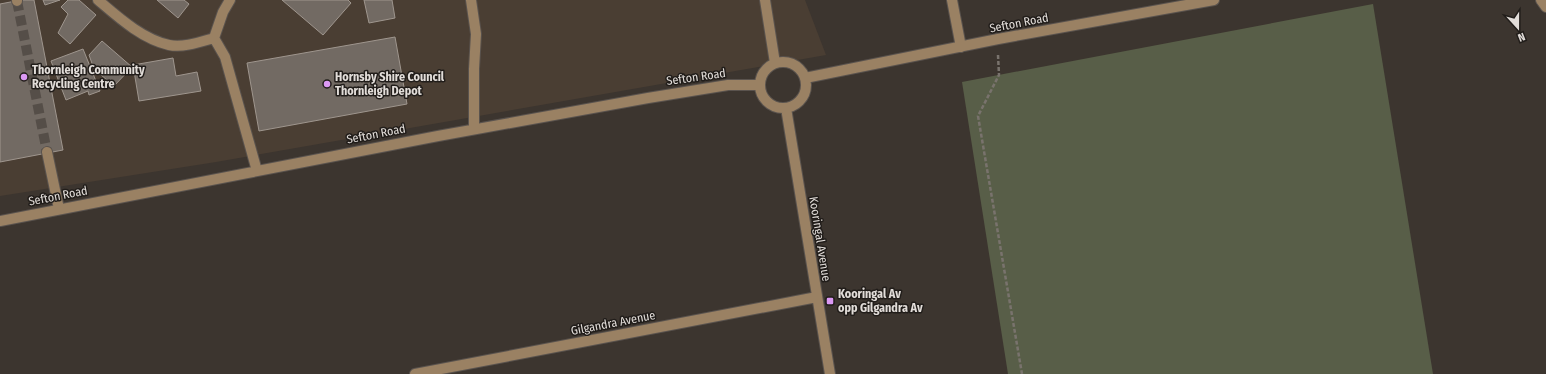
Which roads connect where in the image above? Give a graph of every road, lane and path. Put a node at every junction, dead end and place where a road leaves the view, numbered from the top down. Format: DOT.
graph roads {
  1 [pos="98,0"];
  2 [pos="230,0"];
  3 [pos="471,0"];
  4 [pos="765,0"];
  5 [pos="952,0"];
  6 [pos="1214,0"];
  7 [pos="1541,0"];
  8 [pos="1546,7"];
  9 [pos="214,38"];
  10 [pos="998,39"];
  11 [pos="961,47"];
  12 [pos="774,63"];
  13 [pos="805,78"];
  14 [pos="759,85"];
  15 [pos="786,108"];
  16 [pos="474,129"];
  17 [pos="47,152"];
  18 [pos="257,171"];
  19 [pos="58,209"];
  20 [pos="0,220"];
  21 [pos="817,296"];
  22 [pos="415,374"];
  23 [pos="830,374"];
  24 [pos="1022,374"];
  1 -- 9 [label="street"];
  2 -- 9 [label="street"];
  3 -- 16 [label="street"];
  4 -- 12 [label="street"];
  5 -- 11 [label="street"];
  6 -- 10 [label="street, Sefton Road"];
  7 -- 8 [label="street"];
  9 -- 18 [label="street"];
  10 -- 11 [label="street, Sefton Road"];
  10 -- 24 [label="path"];
  11 -- 13 [label="street, Sefton Road"];
  12 -- 13 [label="street"];
  12 -- 14 [label="street"];
  13 -- 15 [label="street"];
  14 -- 15 [label="street"];
  14 -- 16 [label="street, Sefton Road"];
  15 -- 21 [label="street, Kooringal Avenue"];
  16 -- 18 [label="street, Sefton Road"];
  17 -- 19 [label="street"];
  18 -- 19 [label="street, Sefton Road"];
  19 -- 20 [label="street, Sefton Road"];
  21 -- 22 [label="street, Gilgandra Avenue"];
  21 -- 23 [label="street, Kooringal Avenue"];
}
